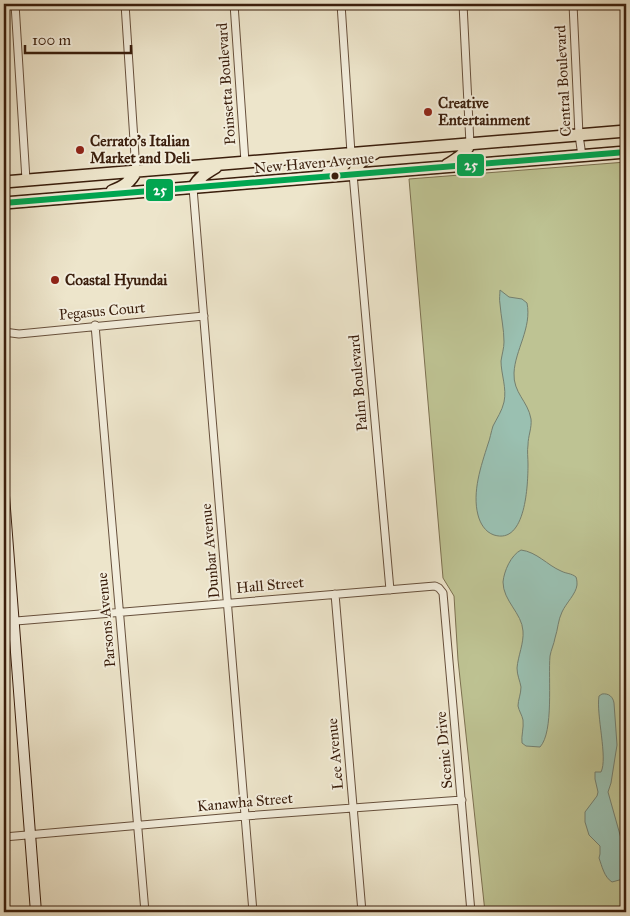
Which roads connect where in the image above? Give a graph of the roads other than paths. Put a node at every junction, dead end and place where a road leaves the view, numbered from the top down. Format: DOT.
graph roads {
  1 [pos="14,4"];
  2 [pos="125,4"];
  3 [pos="234,4"];
  4 [pos="341,4"];
  5 [pos="463,4"];
  6 [pos="573,4"];
  7 [pos="626,131"];
  8 [pos="579,135"];
  9 [pos="470,144"];
  10 [pos="379,151"];
  11 [pos="626,152"];
  12 [pos="351,154"];
  13 [pos="582,156"];
  14 [pos="245,162"];
  15 [pos="222,164"];
  16 [pos="444,167"];
  17 [pos="136,171"];
  18 [pos="353,174"];
  19 [pos="321,177"];
  20 [pos="26,180"];
  21 [pos="4,182"];
  22 [pos="193,188"];
  23 [pos="101,195"];
  24 [pos="4,203"];
  25 [pos="204,316"];
  26 [pos="95,326"];
  27 [pos="4,332"];
  28 [pos="4,496"];
  29 [pos="439,588"];
  30 [pos="390,590"];
  31 [pos="335,594"];
  32 [pos="228,603"];
  33 [pos="119,612"];
  34 [pos="8,622"];
  35 [pos="462,800"];
  36 [pos="353,808"];
  37 [pos="245,816"];
  38 [pos="138,825"];
  39 [pos="30,834"];
  40 [pos="4,837"];
  41 [pos="36,912"];
  42 [pos="145,912"];
  43 [pos="253,912"];
  44 [pos="362,912"];
  45 [pos="471,912"];
  1 -- 20 [label="street"];
  2 -- 17 [label="street"];
  3 -- 14 [label="street, Poinsetta Boulevard"];
  4 -- 12 [label="street"];
  5 -- 9 [label="street"];
  6 -- 8 [label="street, Central Boulevard"];
  7 -- 8 [label="main road, New Haven Avenue"];
  8 -- 9 [label="main road, New Haven Avenue"];
  8 -- 13 [label="street, Central Boulevard"];
  9 -- 10 [label="main road, New Haven Avenue"];
  9 -- 16 [label="main road"];
  10 -- 12 [label="main road, New Haven Avenue"];
  10 -- 18 [label="main road"];
  11 -- 13 [label="main road, New Haven Avenue"];
  12 -- 14 [label="main road, New Haven Avenue"];
  12 -- 19 [label="main road"];
  13 -- 16 [label="main road, New Haven Avenue"];
  14 -- 15 [label="main road, New Haven Avenue"];
  15 -- 17 [label="main road, New Haven Avenue"];
  15 -- 22 [label="main road"];
  16 -- 18 [label="main road, New Haven Avenue"];
  17 -- 20 [label="main road, New Haven Avenue"];
  17 -- 23 [label="main road"];
  18 -- 19 [label="main road, New Haven Avenue"];
  18 -- 30 [label="street, Palm Boulevard"];
  19 -- 22 [label="main road, New Haven Avenue"];
  20 -- 21 [label="main road, New Haven Avenue"];
  22 -- 23 [label="main road, New Haven Avenue"];
  22 -- 25 [label="street, Dunbar Avenue"];
  23 -- 24 [label="main road, New Haven Avenue"];
  25 -- 26 [label="street, Pegasus Court"];
  25 -- 32 [label="street, Dunbar Avenue"];
  26 -- 27 [label="street, Pegasus Court"];
  26 -- 33 [label="street, Parsons Avenue"];
  28 -- 34 [label="street"];
  29 -- 30 [label="street, Hall Street"];
  29 -- 35 [label="street, Scenic Drive"];
  30 -- 31 [label="street, Hall Street"];
  31 -- 32 [label="street, Hall Street"];
  31 -- 36 [label="street, Lee Avenue"];
  32 -- 33 [label="street, Hall Street"];
  32 -- 37 [label="street, Dunbar Avenue"];
  33 -- 34 [label="street, Hall Street"];
  33 -- 38 [label="street, Parsons Avenue"];
  34 -- 39 [label="street"];
  35 -- 36 [label="street, Kanawha Street"];
  35 -- 45 [label="street, Scenic Drive"];
  36 -- 37 [label="street, Kanawha Street"];
  36 -- 44 [label="street, Lee Avenue"];
  37 -- 38 [label="street, Kanawha Street"];
  37 -- 43 [label="street, Dunbar Avenue"];
  38 -- 39 [label="street, Kanawha Street"];
  38 -- 42 [label="street, Parsons Avenue"];
  39 -- 40 [label="street, Kanawha Street"];
  39 -- 41 [label="street"];
}
